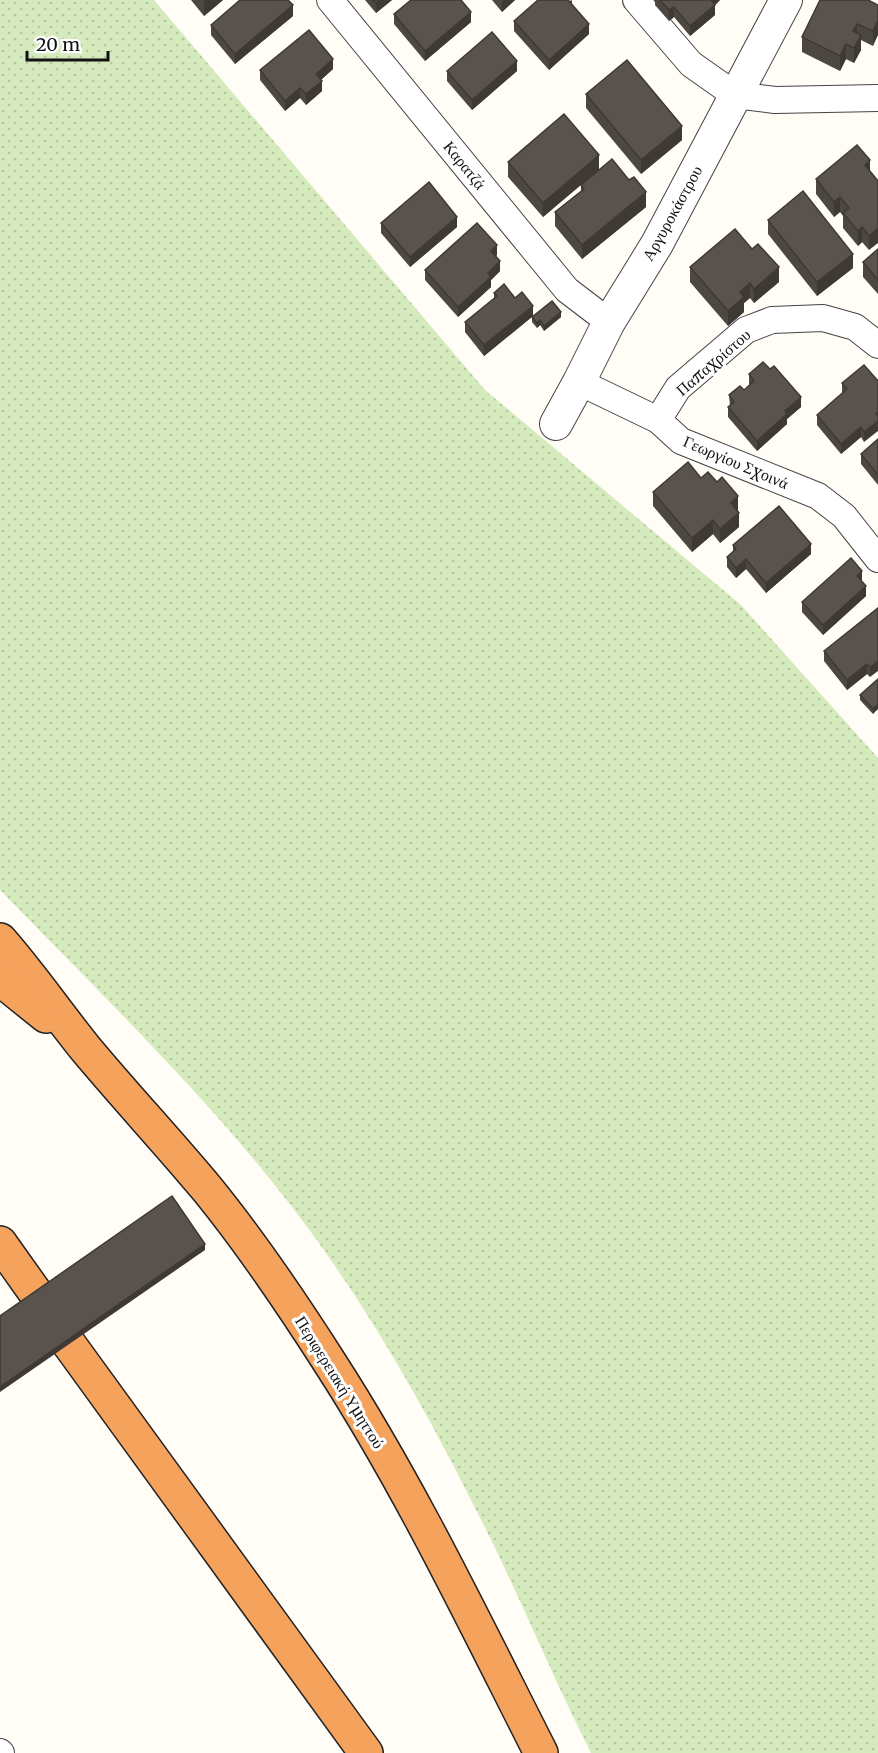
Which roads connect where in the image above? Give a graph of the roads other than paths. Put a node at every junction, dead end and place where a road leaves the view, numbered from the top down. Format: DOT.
graph roads {
  1 [pos="330,0"];
  2 [pos="636,0"];
  3 [pos="786,0"];
  4 [pos="735,95"];
  5 [pos="878,98"];
  6 [pos="609,322"];
  7 [pos="878,345"];
  8 [pos="579,382"];
  9 [pos="658,420"];
  10 [pos="556,424"];
  11 [pos="878,559"];
  12 [pos="0,940"];
  13 [pos="0,979"];
  14 [pos="85,1047"];
  15 [pos="0,1243"];
  16 [pos="37,1295"];
  17 [pos="69,1344"];
  18 [pos="366,1753"];
  19 [pos="540,1753"];
  1 -- 6 [label="street, Καρατζά"];
  2 -- 4 [label="street"];
  3 -- 4 [label="street, Αργυροκάστρου"];
  4 -- 5 [label="street"];
  4 -- 6 [label="street, Αργυροκάστρου"];
  6 -- 8 [label="street, Αργυροκάστρου"];
  7 -- 9 [label="street, Παπαχρίστου"];
  8 -- 9 [label="street, Γεωργίου Σχοινά"];
  8 -- 10 [label="street, Αργυροκάστρου"];
  9 -- 11 [label="street, Γεωργίου Σχοινά"];
  12 -- 14 [label="highway"];
  13 -- 14 [label="highway"];
  14 -- 19 [label="highway, Περιφερειακή Υμηττού"];
  15 -- 16 [label="highway"];
  17 -- 18 [label="highway"];
}
